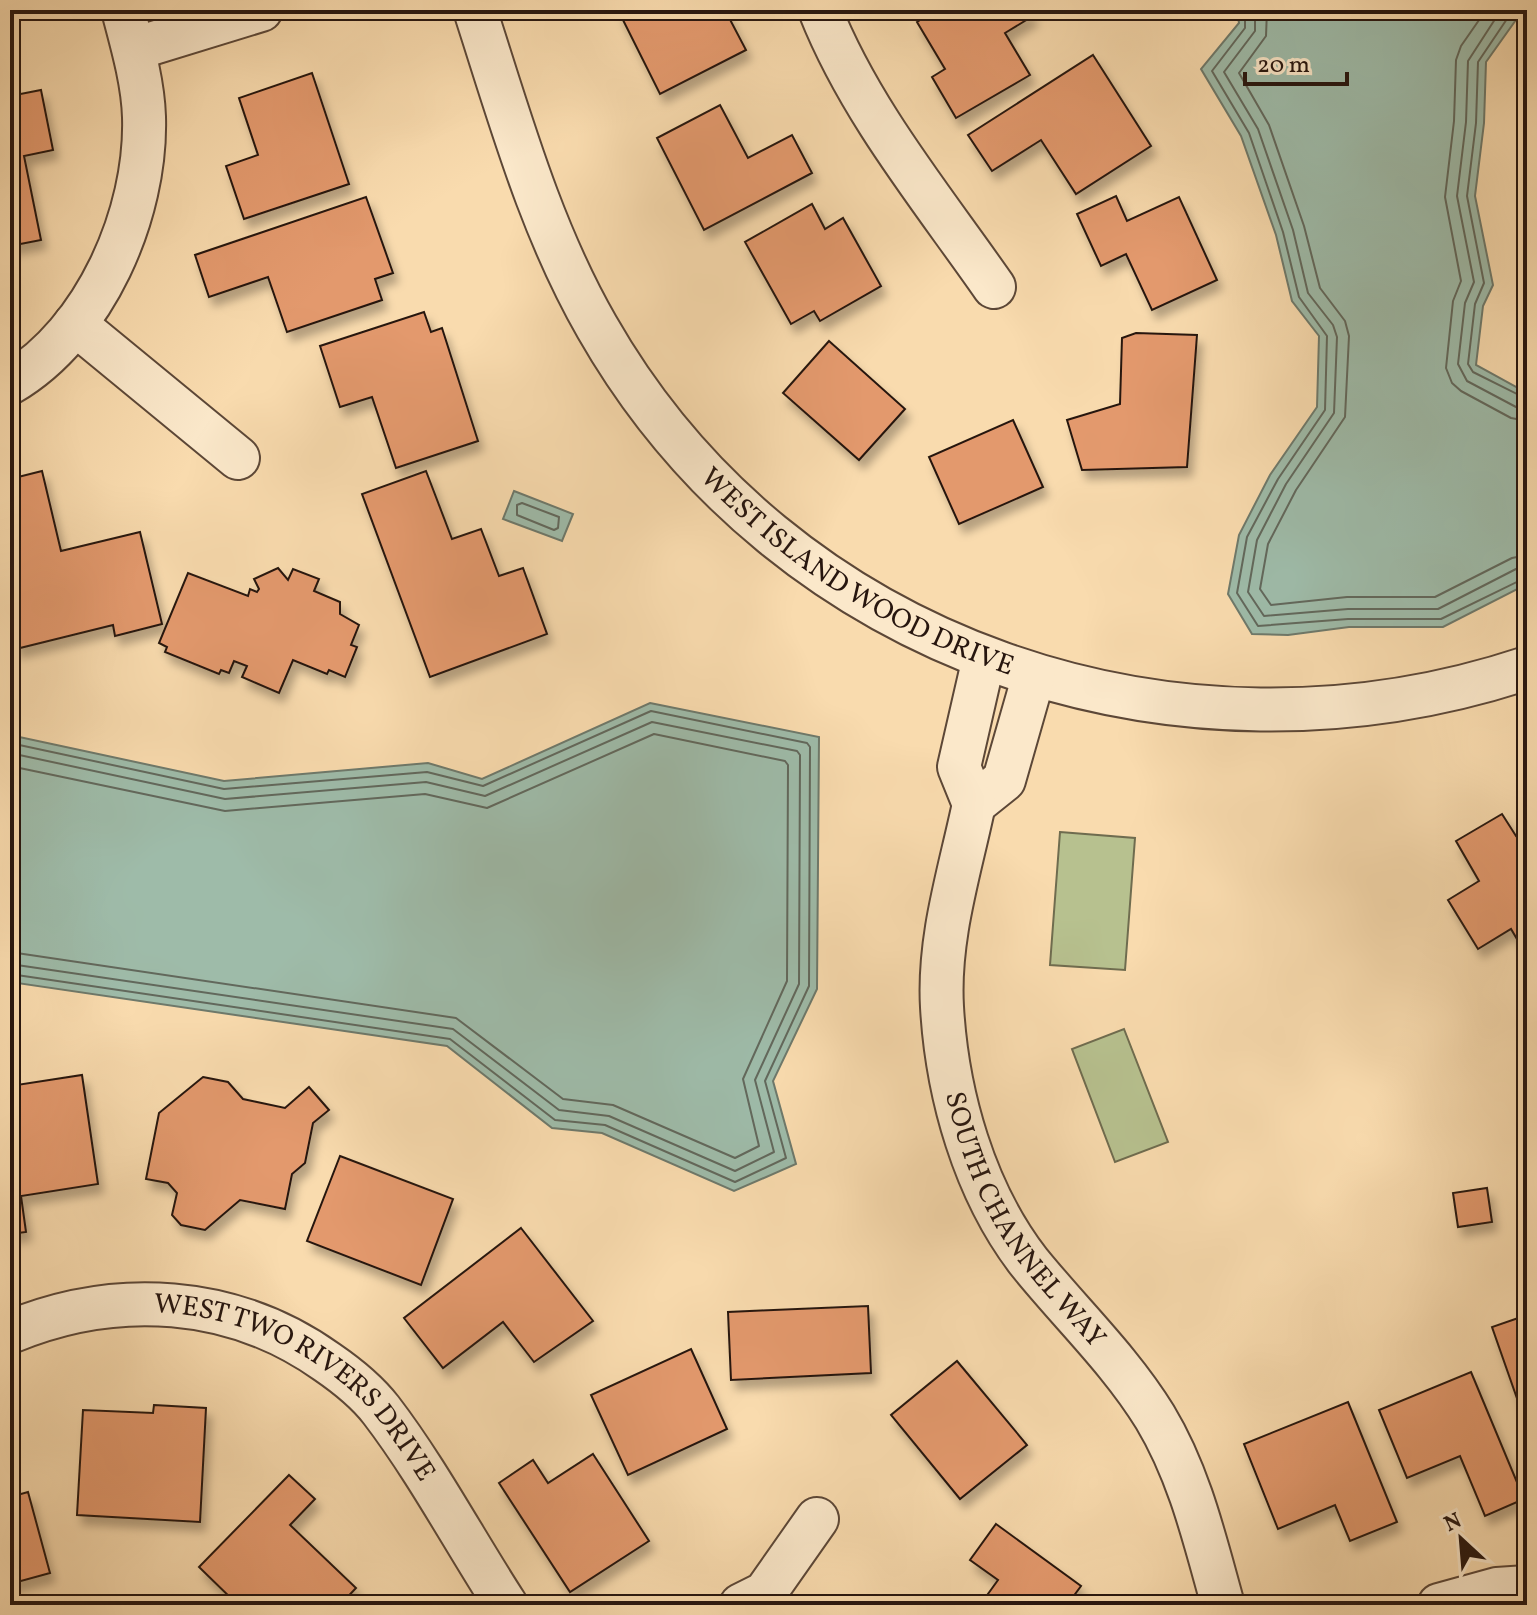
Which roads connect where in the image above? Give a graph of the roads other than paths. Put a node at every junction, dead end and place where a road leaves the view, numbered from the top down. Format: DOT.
graph roads {
  1 [pos="261,10"];
  2 [pos="475,10"];
  3 [pos="820,10"];
  4 [pos="129,30"];
  5 [pos="994,287"];
  6 [pos="75,324"];
  7 [pos="10,383"];
  8 [pos="238,458"];
  9 [pos="984,658"];
  10 [pos="1527,668"];
  11 [pos="1034,675"];
  12 [pos="974,804"];
  13 [pos="10,1332"];
  14 [pos="817,1519"];
  15 [pos="1527,1587"];
  16 [pos="506,1605"];
  17 [pos="741,1605"];
  18 [pos="1223,1605"];
  19 [pos="1439,1605"];
  1 -- 4 [label="street"];
  2 -- 9 [label="street, WEST ISLAND WOOD DRIVE"];
  3 -- 5 [label="street"];
  4 -- 6 [label="street"];
  6 -- 7 [label="street"];
  6 -- 8 [label="street"];
  9 -- 11 [label="street, WEST ISLAND WOOD DRIVE"];
  9 -- 12 [label="street"];
  10 -- 11 [label="street, WEST ISLAND WOOD DRIVE"];
  11 -- 12 [label="street"];
  12 -- 18 [label="street, SOUTH CHANNEL WAY"];
  13 -- 16 [label="street, WEST TWO RIVERS DRIVE"];
  14 -- 17 [label="street"];
  15 -- 19 [label="street"];
}
